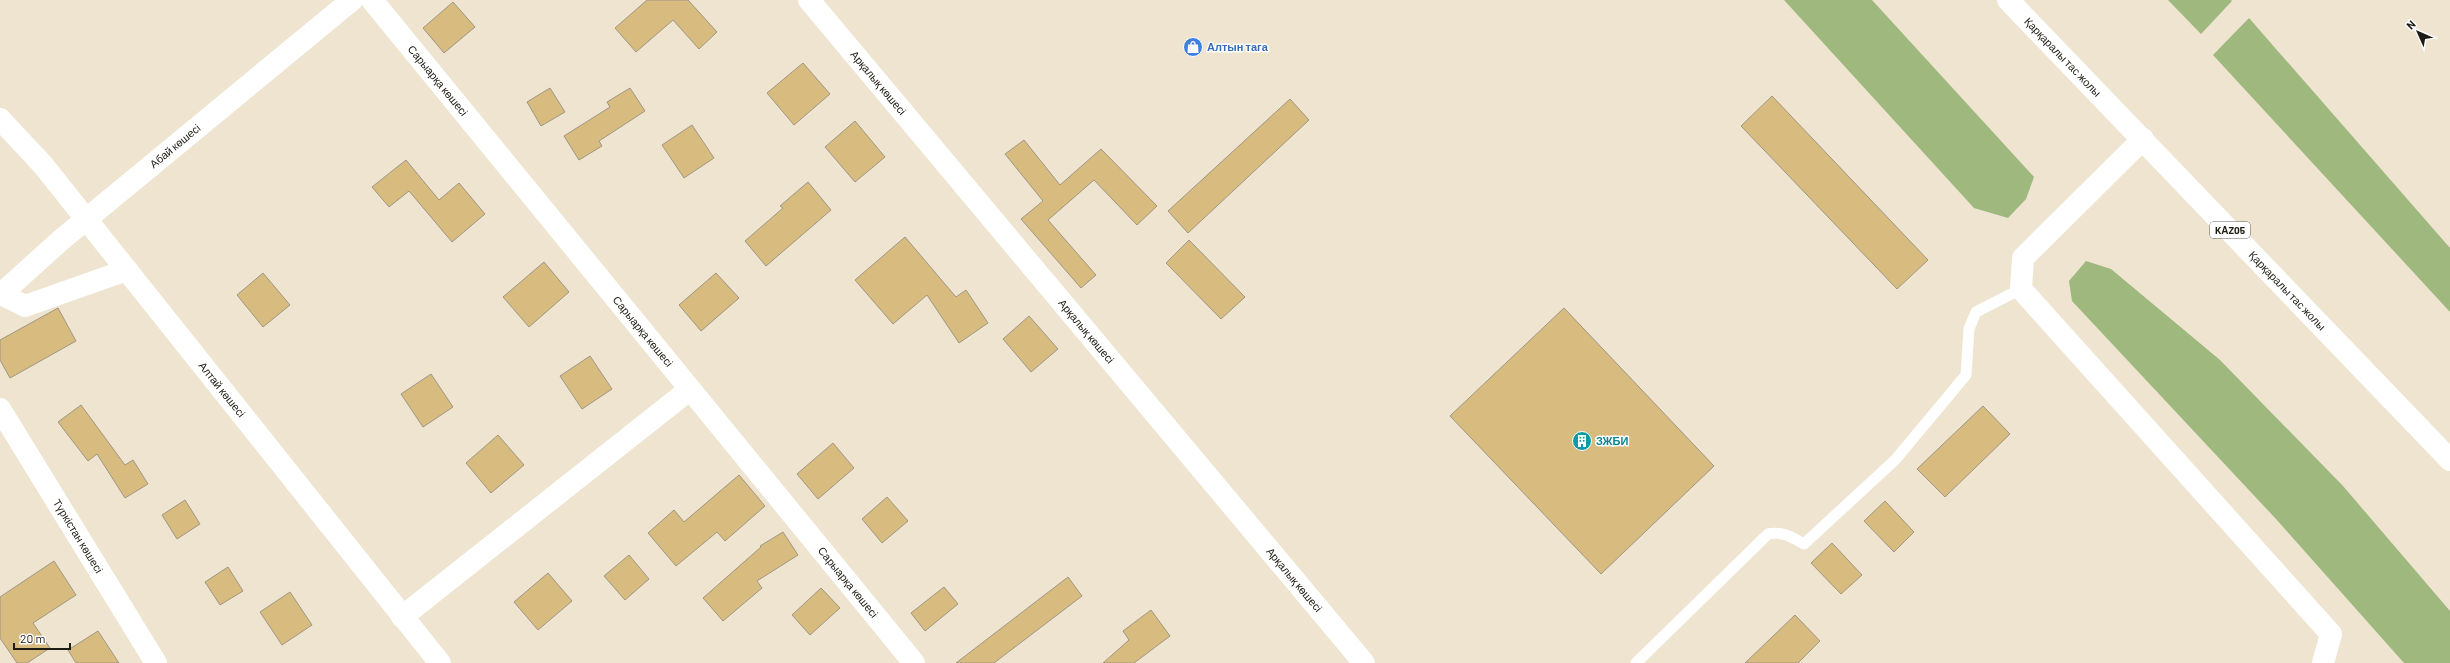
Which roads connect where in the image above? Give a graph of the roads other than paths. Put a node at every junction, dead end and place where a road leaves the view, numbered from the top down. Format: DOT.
graph roads {
  1 [pos="352,0"];
  2 [pos="372,0"];
  3 [pos="809,0"];
  4 [pos="2008,0"];
  5 [pos="0,119"];
  6 [pos="2143,139"];
  7 [pos="88,220"];
  8 [pos="127,270"];
  9 [pos="2021,289"];
  10 [pos="0,294"];
  11 [pos="689,390"];
  12 [pos="0,409"];
  13 [pos="2450,460"];
  14 [pos="402,617"];
  15 [pos="156,663"];
  16 [pos="440,663"];
  17 [pos="914,663"];
  18 [pos="1364,663"];
  19 [pos="1636,663"];
  20 [pos="2323,663"];
  1 -- 7 [label="main road, Абай көшесі"];
  2 -- 11 [label="main road, Сарыарқа көшесі"];
  3 -- 18 [label="main road, Арқалық көшесі"];
  4 -- 6 [label="main road, Қарқаралы тас жолы / KАZ05"];
  5 -- 7 [label="main road, Алтай көшесі"];
  6 -- 9 [label="main road"];
  6 -- 13 [label="main road, Қарқаралы тас жолы / KАZ05"];
  7 -- 8 [label="main road, Алтай көшесі"];
  7 -- 10 [label="main road, Абай көшесі"];
  8 -- 10 [label="main road"];
  8 -- 14 [label="main road, Алтай көшесі"];
  9 -- 19 [label="lane"];
  9 -- 20 [label="main road"];
  11 -- 14 [label="main road"];
  11 -- 17 [label="main road, Сарыарқа көшесі"];
  12 -- 15 [label="main road, Түркістан көшесі"];
  14 -- 16 [label="main road, Алтай көшесі"];
}
